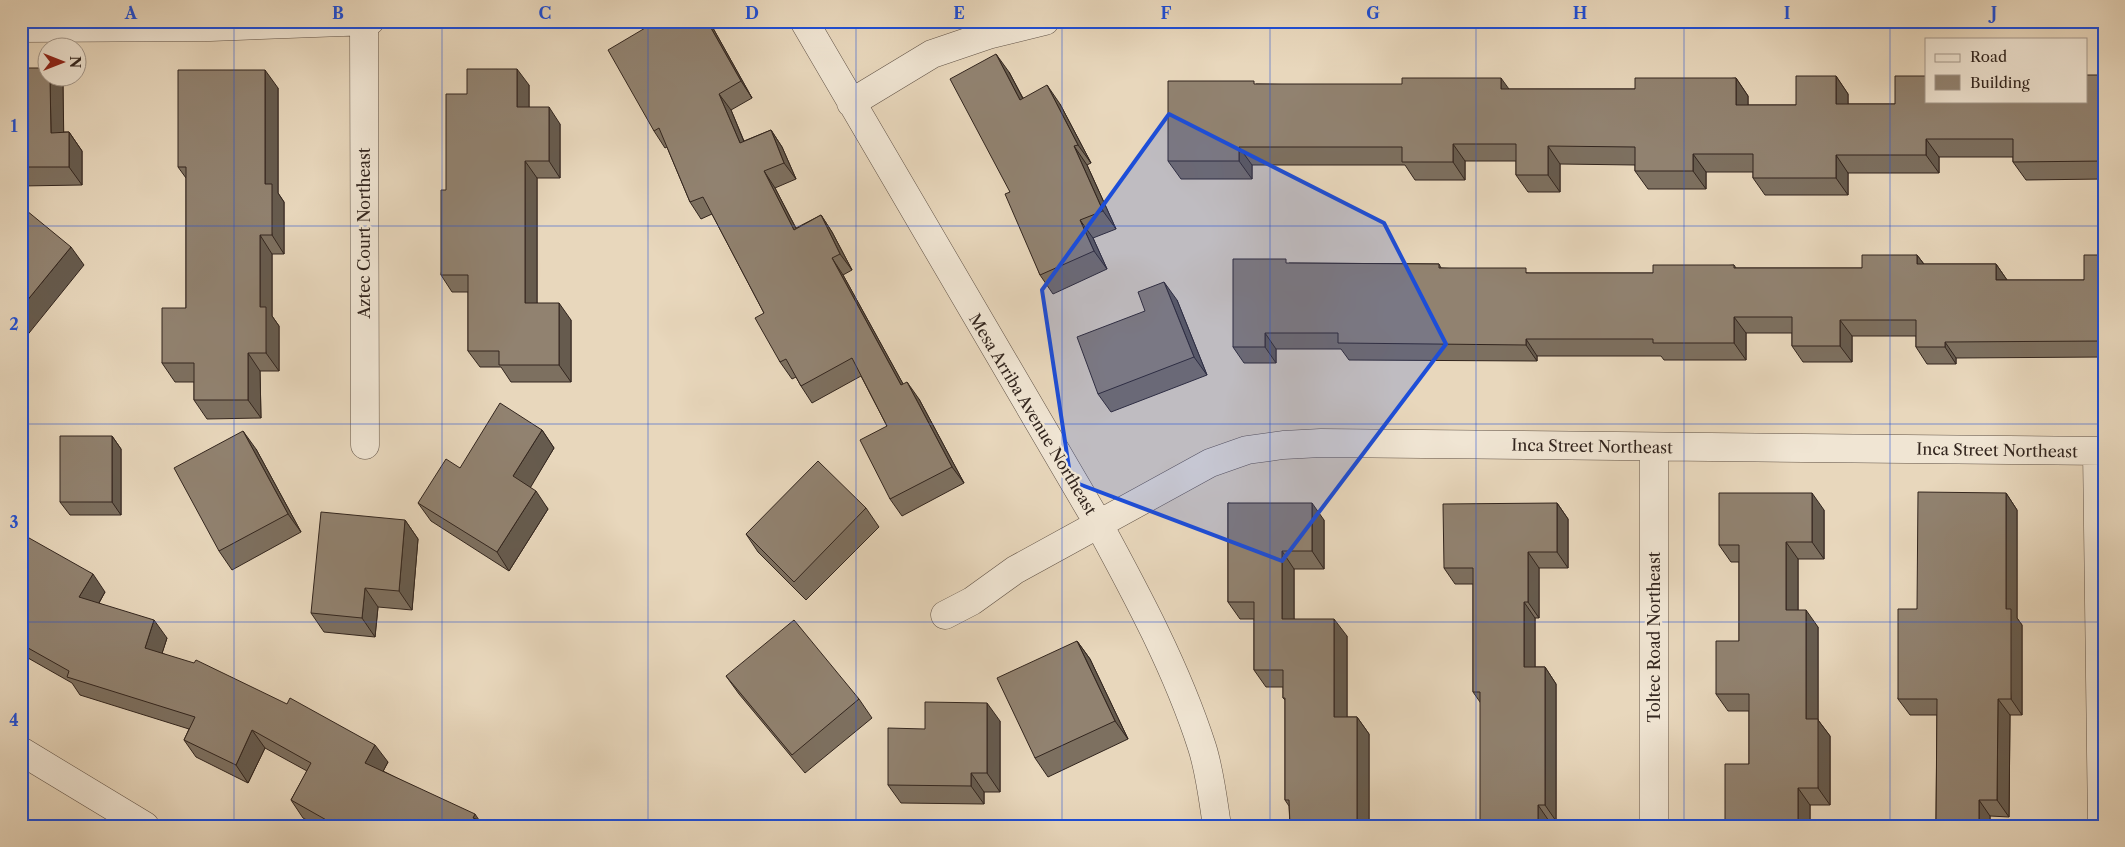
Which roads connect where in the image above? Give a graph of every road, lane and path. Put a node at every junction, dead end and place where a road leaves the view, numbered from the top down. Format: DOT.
graph roads {
  1 [pos="364,21"];
  2 [pos="370,21"];
  3 [pos="804,21"];
  4 [pos="1045,21"];
  5 [pos="210,24"];
  6 [pos="21,28"];
  7 [pos="851,103"];
  8 [pos="365,445"];
  9 [pos="1654,447"];
  10 [pos="2100,451"];
  11 [pos="1098,523"];
  12 [pos="944,615"];
  13 [pos="21,751"];
  14 [pos="145,826"];
  15 [pos="1217,826"];
  16 [pos="1654,826"];
  17 [pos="2102,826"];
  1 -- 2 [label="street"];
  1 -- 5 [label="street"];
  1 -- 8 [label="street, Aztec Court Northeast"];
  3 -- 7 [label="street, Mesa Arriba Avenue Northeast"];
  4 -- 7 [label="street"];
  5 -- 6 [label="street"];
  7 -- 11 [label="street, Mesa Arriba Avenue Northeast"];
  9 -- 10 [label="street, Inca Street Northeast"];
  9 -- 11 [label="street, Inca Street Northeast"];
  9 -- 16 [label="street, Toltec Road Northeast"];
  10 -- 17 [label="street"];
  11 -- 12 [label="street, Inca Street Northeast"];
  11 -- 15 [label="street, Mesa Arriba Avenue Northeast"];
  13 -- 14 [label="street"];
}
